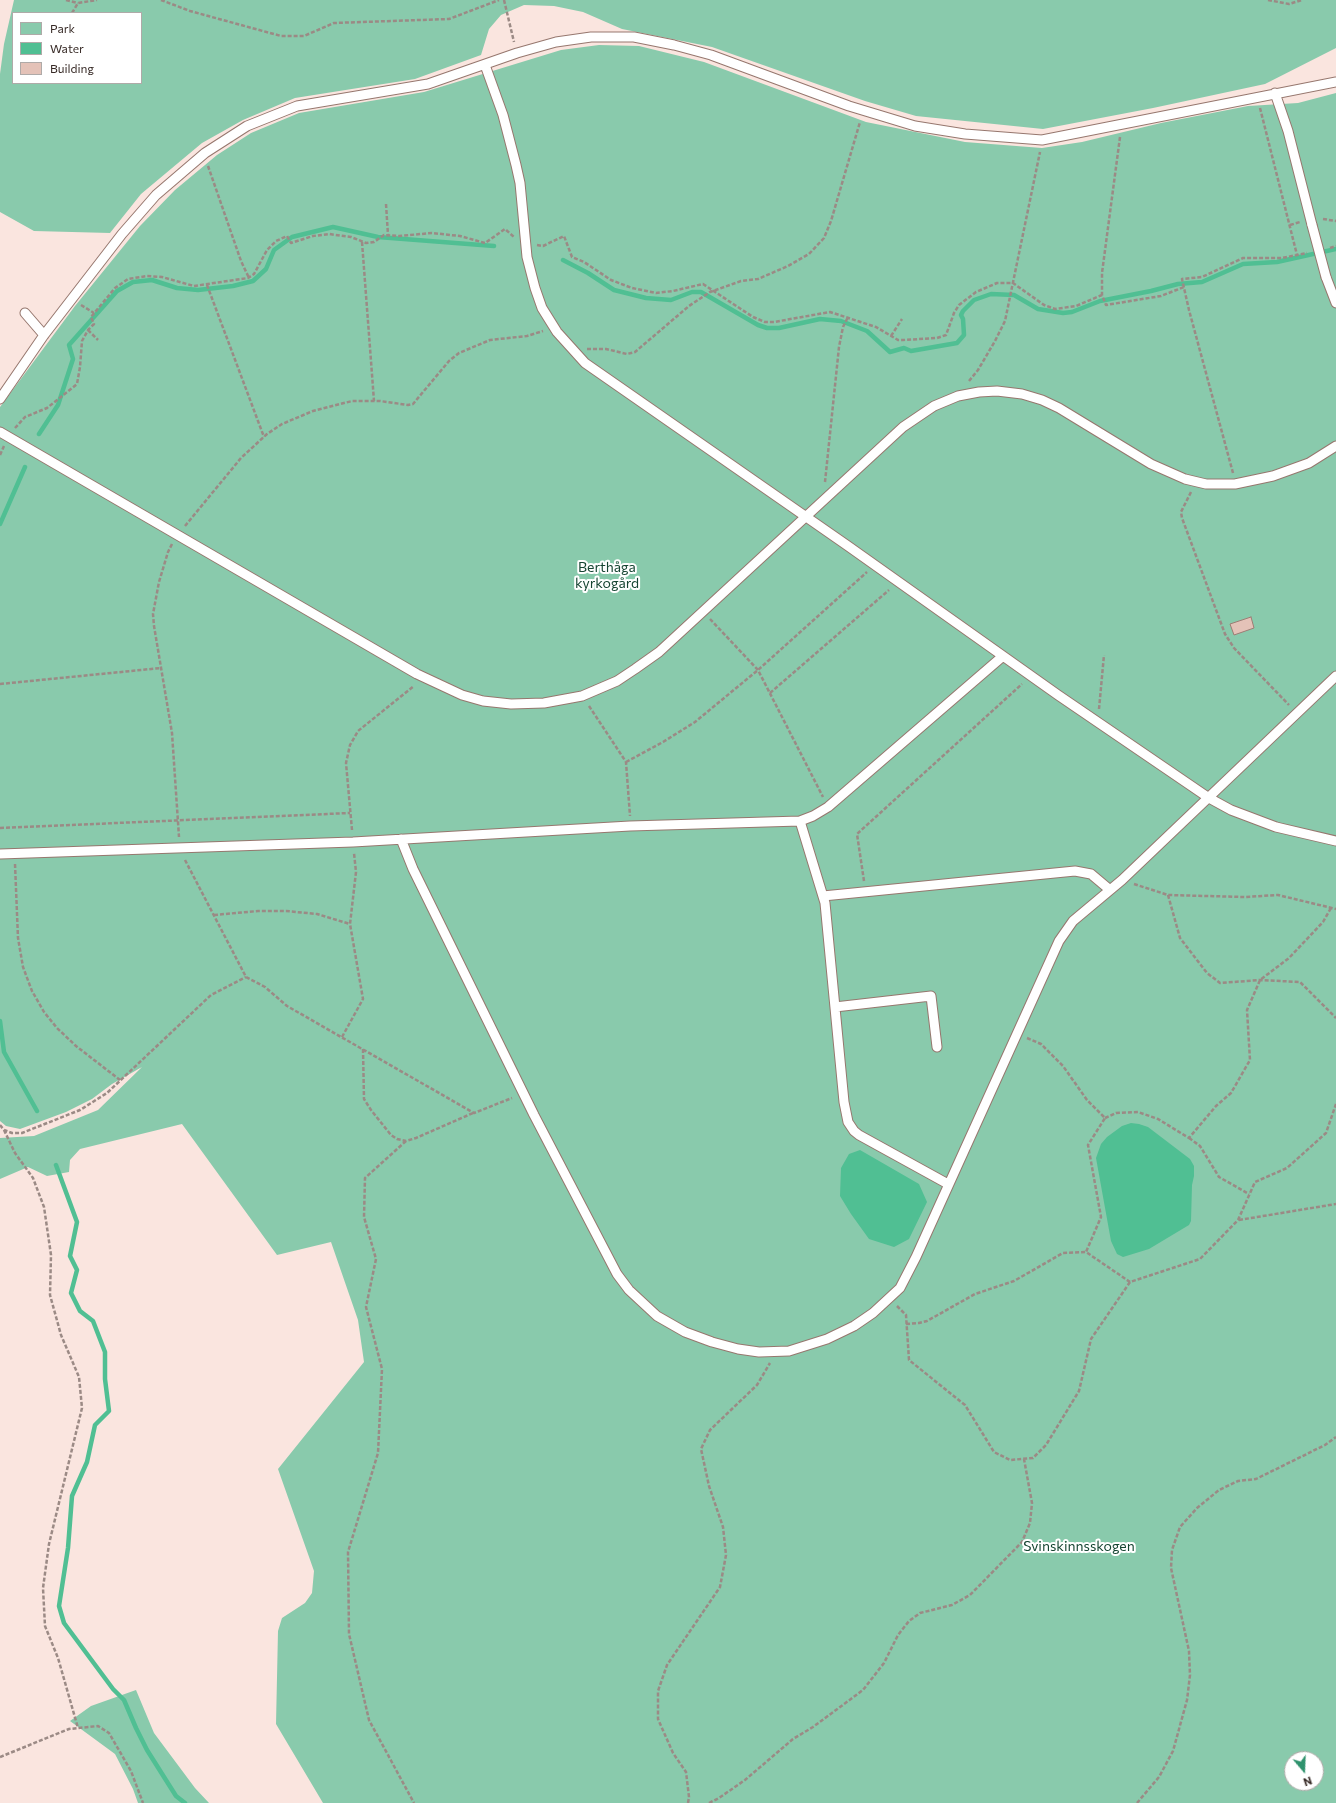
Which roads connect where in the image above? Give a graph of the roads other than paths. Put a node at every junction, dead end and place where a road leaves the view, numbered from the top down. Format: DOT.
graph roads {
  1 [pos="485,65"];
  2 [pos="1336,82"];
  3 [pos="1275,93"];
  4 [pos="1336,303"];
  5 [pos="25,313"];
  6 [pos="44,335"];
  7 [pos="0,399"];
  8 [pos="0,432"];
  9 [pos="1336,446"];
  10 [pos="805,517"];
  11 [pos="1003,656"];
  12 [pos="1336,676"];
  13 [pos="1209,798"];
  14 [pos="800,821"];
  15 [pos="401,838"];
  16 [pos="1336,841"];
  17 [pos="0,854"];
  18 [pos="1110,890"];
  19 [pos="823,896"];
  20 [pos="835,1007"];
  21 [pos="936,1047"];
  22 [pos="948,1184"];
  1 -- 3 [label="lane"];
  1 -- 6 [label="lane"];
  1 -- 10 [label="lane"];
  2 -- 3 [label="lane"];
  3 -- 4 [label="lane, bridge"];
  5 -- 6 [label="lane"];
  6 -- 7 [label="lane"];
  8 -- 10 [label="lane"];
  9 -- 10 [label="lane"];
  10 -- 11 [label="lane"];
  11 -- 13 [label="lane"];
  11 -- 14 [label="lane"];
  12 -- 13 [label="lane"];
  13 -- 16 [label="lane"];
  13 -- 18 [label="lane"];
  14 -- 15 [label="lane"];
  14 -- 19 [label="lane"];
  15 -- 17 [label="lane"];
  15 -- 22 [label="lane"];
  18 -- 19 [label="lane"];
  18 -- 22 [label="lane"];
  19 -- 20 [label="lane"];
  20 -- 21 [label="lane"];
  20 -- 22 [label="lane"];
}
